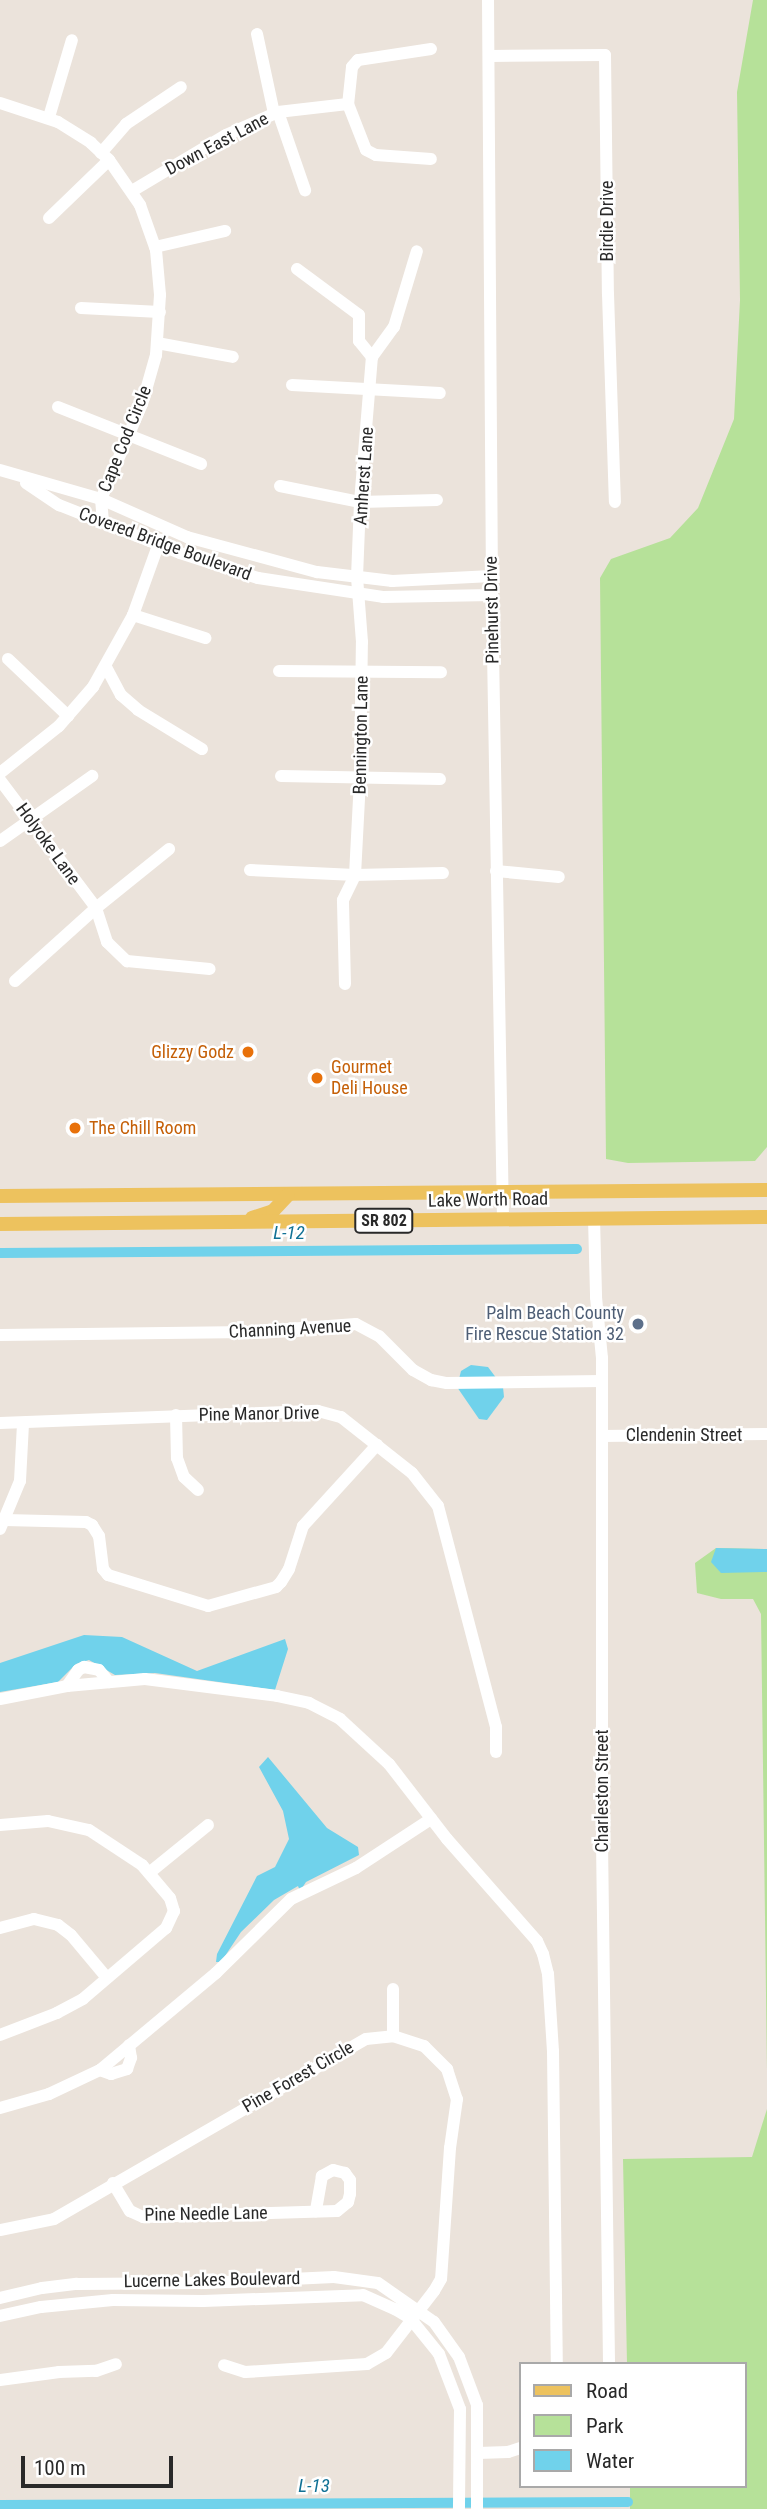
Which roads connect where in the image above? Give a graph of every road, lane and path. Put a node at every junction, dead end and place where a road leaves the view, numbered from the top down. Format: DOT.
graph roads {
  1 [pos="488,0"];
  2 [pos="257,34"];
  3 [pos="72,40"];
  4 [pos="431,49"];
  5 [pos="490,55"];
  6 [pos="181,87"];
  7 [pos="0,103"];
  8 [pos="348,104"];
  9 [pos="276,112"];
  10 [pos="49,117"];
  11 [pos="105,156"];
  12 [pos="431,159"];
  13 [pos="305,190"];
  14 [pos="132,191"];
  15 [pos="49,218"];
  16 [pos="225,231"];
  17 [pos="155,247"];
  18 [pos="417,251"];
  19 [pos="297,269"];
  20 [pos="81,308"];
  21 [pos="160,312"];
  22 [pos="157,343"];
  23 [pos="233,357"];
  24 [pos="372,357"];
  25 [pos="292,385"];
  26 [pos="371,390"];
  27 [pos="440,393"];
  28 [pos="58,407"];
  29 [pos="128,436"];
  30 [pos="201,464"];
  31 [pos="0,470"];
  32 [pos="14,475"];
  33 [pos="280,486"];
  34 [pos="101,499"];
  35 [pos="437,500"];
  36 [pos="360,502"];
  37 [pos="615,502"];
  38 [pos="103,521"];
  39 [pos="167,529"];
  40 [pos="157,544"];
  41 [pos="492,576"];
  42 [pos="357,578"];
  43 [pos="359,595"];
  44 [pos="492,595"];
  45 [pos="133,615"];
  46 [pos="205,638"];
  47 [pos="8,659"];
  48 [pos="106,667"];
  49 [pos="279,671"];
  50 [pos="441,672"];
  51 [pos="362,673"];
  52 [pos="68,716"];
  53 [pos="202,749"];
  54 [pos="0,773"];
  55 [pos="92,776"];
  56 [pos="281,776"];
  57 [pos="360,779"];
  58 [pos="440,779"];
  59 [pos="0,780"];
  60 [pos="32,820"];
  61 [pos="0,842"];
  62 [pos="169,849"];
  63 [pos="250,870"];
  64 [pos="496,871"];
  65 [pos="443,873"];
  66 [pos="355,875"];
  67 [pos="559,877"];
  68 [pos="96,908"];
  69 [pos="210,969"];
  70 [pos="15,981"];
  71 [pos="345,984"];
  72 [pos="767,1190"];
  73 [pos="503,1193"];
  74 [pos="288,1195"];
  75 [pos="0,1196"];
  76 [pos="767,1217"];
  77 [pos="594,1218"];
  78 [pos="503,1220"];
  79 [pos="241,1222"];
  80 [pos="0,1224"];
  81 [pos="0,1335"];
  82 [pos="602,1381"];
  83 [pos="176,1415"];
  84 [pos="0,1423"];
  85 [pos="23,1423"];
  86 [pos="767,1434"];
  87 [pos="602,1436"];
  88 [pos="377,1445"];
  89 [pos="198,1490"];
  90 [pos="2,1525"];
  91 [pos="0,1699"];
  92 [pos="496,1752"];
  93 [pos="431,1819"];
  94 [pos="0,1825"];
  95 [pos="208,1825"];
  96 [pos="149,1873"];
  97 [pos="0,1928"];
  98 [pos="107,1978"];
  99 [pos="393,1989"];
  100 [pos="0,2035"];
  101 [pos="393,2036"];
  102 [pos="0,2108"];
  103 [pos="113,2183"];
  104 [pos="316,2211"];
  105 [pos="0,2230"];
  106 [pos="0,2298"];
  107 [pos="414,2313"];
  108 [pos="0,2316"];
  109 [pos="557,2362"];
  110 [pos="609,2362"];
  111 [pos="116,2364"];
  112 [pos="224,2365"];
  113 [pos="0,2380"];
  114 [pos="518,2449"];
  115 [pos="478,2453"];
  116 [pos="459,2474"];
  117 [pos="477,2474"];
  118 [pos="459,2509"];
  119 [pos="477,2509"];
  1 -- 5 [label="street, Pinehurst Drive"];
  2 -- 9 [label="street"];
  3 -- 10 [label="street"];
  4 -- 8 [label="street"];
  5 -- 37 [label="street, Birdie Drive"];
  5 -- 41 [label="street, Pinehurst Drive"];
  6 -- 11 [label="street"];
  7 -- 10 [label="street, Cape Cod Circle"];
  8 -- 9 [label="street, Down East Lane"];
  8 -- 12 [label="street"];
  9 -- 13 [label="street"];
  9 -- 14 [label="street, Down East Lane"];
  10 -- 11 [label="street, Cape Cod Circle"];
  11 -- 14 [label="street, Cape Cod Circle"];
  11 -- 15 [label="street"];
  14 -- 17 [label="street, Cape Cod Circle"];
  16 -- 17 [label="street"];
  17 -- 21 [label="street, Cape Cod Circle"];
  18 -- 24 [label="street"];
  19 -- 24 [label="street"];
  20 -- 21 [label="street"];
  21 -- 22 [label="street, Cape Cod Circle"];
  22 -- 23 [label="street"];
  22 -- 29 [label="street, Cape Cod Circle"];
  24 -- 26 [label="street, Amherst Lane"];
  25 -- 26 [label="street"];
  26 -- 27 [label="street"];
  26 -- 36 [label="street, Amherst Lane"];
  28 -- 29 [label="street"];
  29 -- 30 [label="street"];
  29 -- 34 [label="street, Cape Cod Circle"];
  31 -- 32 [label="street, Covered Bridge Boulevard"];
  32 -- 34 [label="street, Covered Bridge Boulevard"];
  32 -- 38 [label="street, Covered Bridge Boulevard"];
  33 -- 36 [label="street"];
  34 -- 38 [label="street, Cape Cod Circle"];
  34 -- 39 [label="street, Covered Bridge Boulevard"];
  35 -- 36 [label="street"];
  36 -- 42 [label="street, Amherst Lane"];
  38 -- 40 [label="street, Covered Bridge Boulevard"];
  39 -- 40 [label="street"];
  39 -- 42 [label="street, Covered Bridge Boulevard"];
  40 -- 43 [label="street, Covered Bridge Boulevard"];
  40 -- 45 [label="street"];
  41 -- 42 [label="street, Covered Bridge Boulevard"];
  41 -- 44 [label="street, Pinehurst Drive"];
  42 -- 43 [label="street, Amherst Lane"];
  43 -- 44 [label="street, Covered Bridge Boulevard"];
  43 -- 51 [label="street, Bennington Lane"];
  44 -- 64 [label="street, Pinehurst Drive"];
  45 -- 46 [label="street"];
  45 -- 48 [label="street"];
  47 -- 52 [label="street"];
  48 -- 52 [label="street"];
  48 -- 53 [label="street"];
  49 -- 51 [label="street"];
  50 -- 51 [label="street"];
  51 -- 57 [label="street, Bennington Lane"];
  52 -- 54 [label="street"];
  55 -- 60 [label="street"];
  56 -- 57 [label="street"];
  57 -- 58 [label="street"];
  57 -- 66 [label="street, Bennington Lane"];
  59 -- 60 [label="street, Holyoke Lane"];
  60 -- 61 [label="street"];
  60 -- 68 [label="street, Holyoke Lane"];
  62 -- 68 [label="street"];
  63 -- 66 [label="street"];
  64 -- 67 [label="street"];
  64 -- 73 [label="street, Pinehurst Drive"];
  65 -- 66 [label="street"];
  66 -- 71 [label="street, Bennington Lane"];
  68 -- 69 [label="street, Holyoke Lane"];
  68 -- 70 [label="street"];
  72 -- 73 [label="main road, Lake Worth Road / SR 802"];
  73 -- 74 [label="main road, Lake Worth Road / SR 802"];
  73 -- 78 [label="street, Pinehurst Drive"];
  74 -- 75 [label="main road, Lake Worth Road / SR 802"];
  74 -- 79 [label="main road"];
  76 -- 77 [label="main road, Lake Worth Road / SR 802"];
  77 -- 78 [label="main road, Lake Worth Road / SR 802"];
  77 -- 82 [label="street, Charleston Street"];
  78 -- 79 [label="main road, Lake Worth Road / SR 802"];
  79 -- 80 [label="main road, Lake Worth Road / SR 802"];
  81 -- 82 [label="street, Channing Avenue"];
  82 -- 87 [label="street, Charleston Street"];
  83 -- 85 [label="street, Pine Manor Drive"];
  83 -- 88 [label="street, Pine Manor Drive"];
  83 -- 89 [label="street"];
  84 -- 85 [label="street, Pine Manor Drive"];
  85 -- 90 [label="street"];
  86 -- 87 [label="street, Clendenin Street"];
  87 -- 110 [label="street, Charleston Street"];
  88 -- 90 [label="street"];
  88 -- 92 [label="street, Pine Manor Drive"];
  91 -- 93 [label="street"];
  93 -- 102 [label="street"];
  93 -- 109 [label="street"];
  94 -- 96 [label="street"];
  95 -- 96 [label="street"];
  96 -- 98 [label="street"];
  97 -- 98 [label="street"];
  98 -- 100 [label="street"];
  99 -- 101 [label="street"];
  101 -- 103 [label="street, Pine Forest Circle"];
  101 -- 107 [label="street"];
  103 -- 104 [label="street, Pine Needle Lane"];
  103 -- 105 [label="street, Pine Forest Circle"];
  106 -- 107 [label="street, Lucerne Lakes Boulevard"];
  107 -- 108 [label="street, Lucerne Lakes Boulevard"];
  107 -- 112 [label="street"];
  107 -- 115 [label="street"];
  107 -- 116 [label="street"];
  111 -- 113 [label="street"];
  114 -- 115 [label="street"];
  115 -- 117 [label="street"];
  116 -- 117 [label="street"];
  116 -- 118 [label="street"];
  117 -- 119 [label="street"];
}
